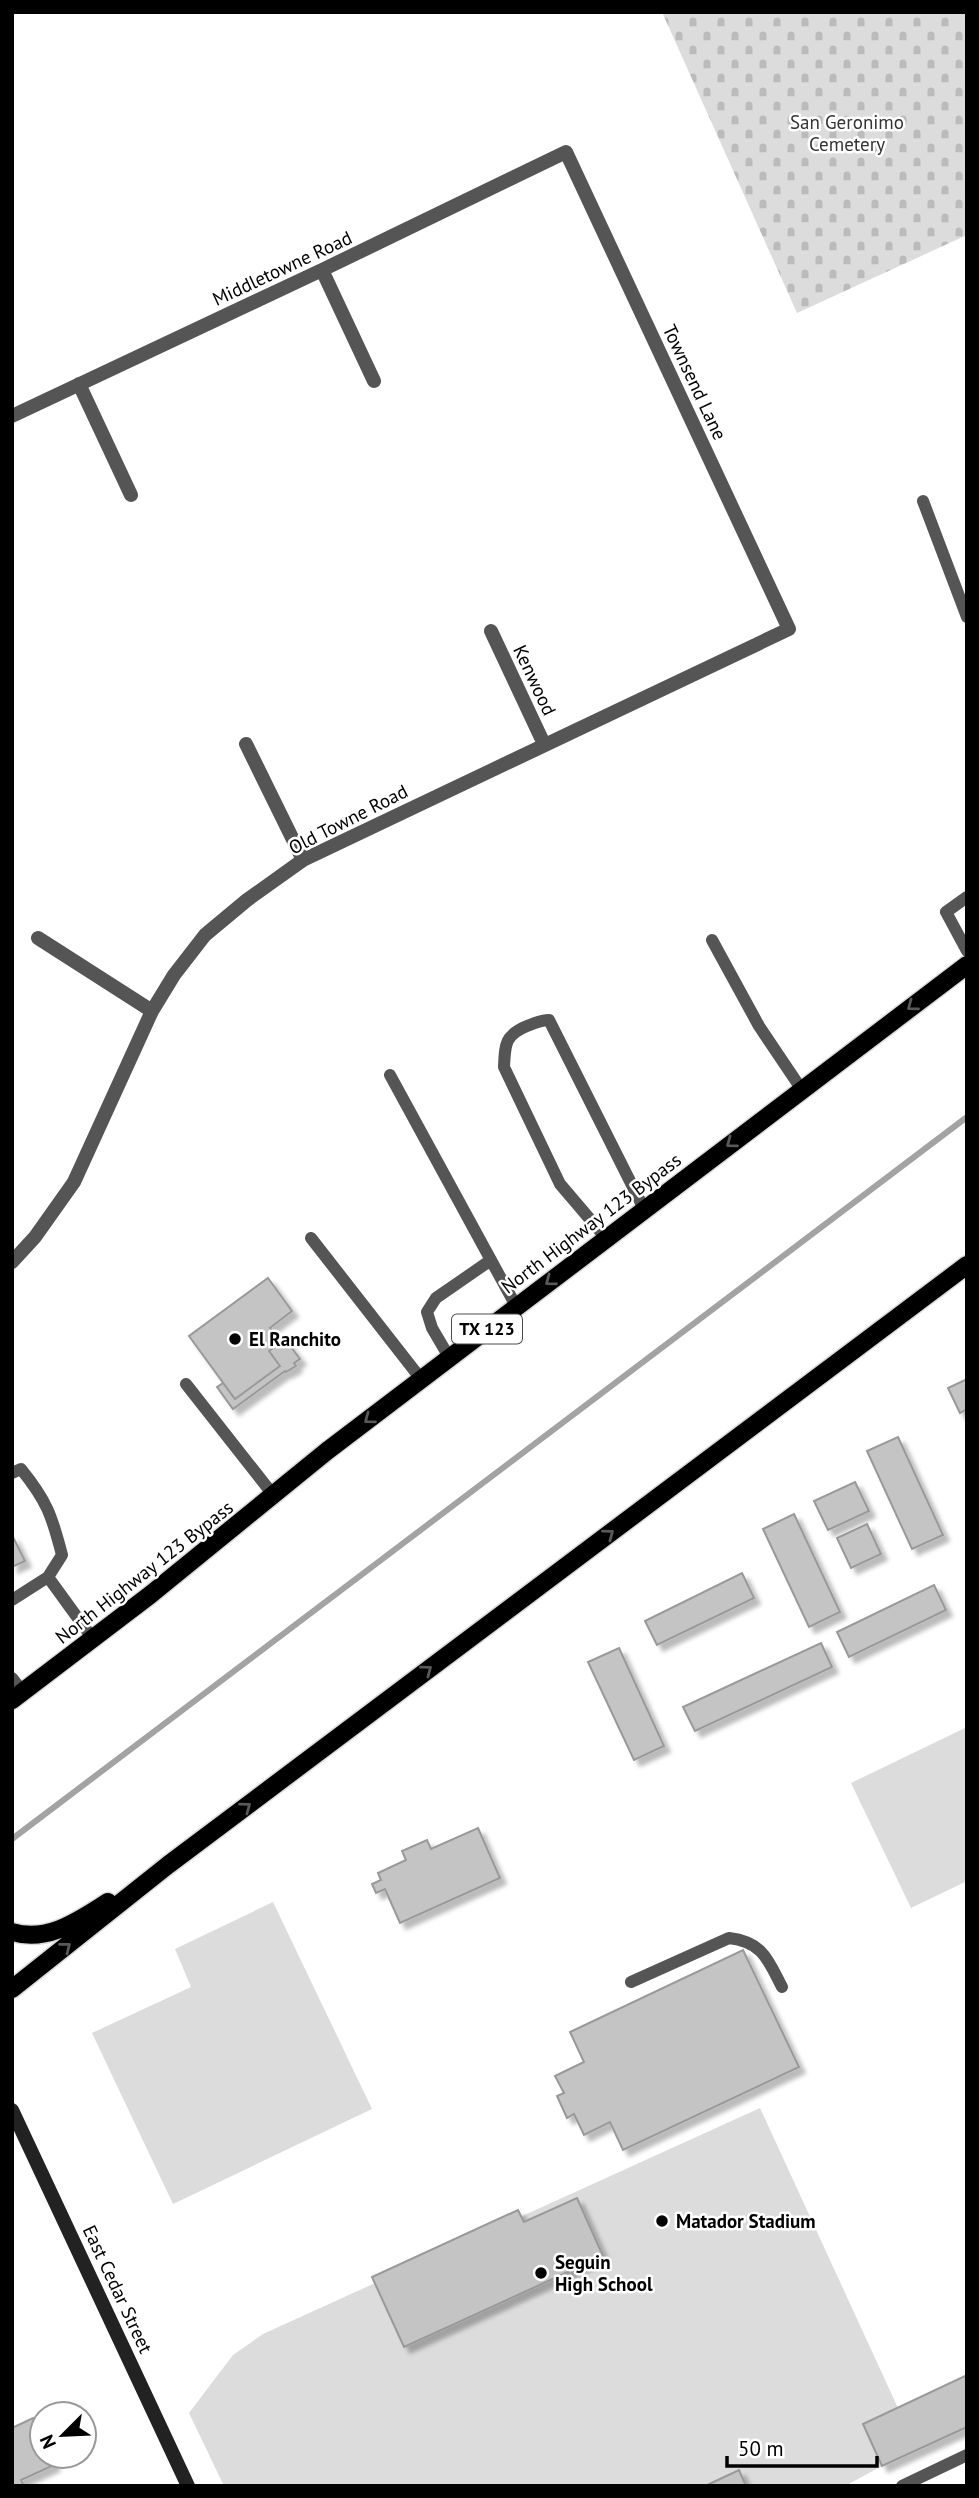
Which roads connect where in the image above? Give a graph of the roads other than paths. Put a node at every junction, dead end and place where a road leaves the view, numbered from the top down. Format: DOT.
graph roads {
  1 [pos="566,152"];
  2 [pos="322,270"];
  3 [pos="374,381"];
  4 [pos="79,384"];
  5 [pos="12,416"];
  6 [pos="131,495"];
  7 [pos="923,501"];
  8 [pos="967,617"];
  9 [pos="789,629"];
  10 [pos="491,631"];
  11 [pos="246,744"];
  12 [pos="544,744"];
  13 [pos="303,860"];
  14 [pos="967,897"];
  15 [pos="38,938"];
  16 [pos="712,940"];
  17 [pos="967,951"];
  18 [pos="967,965"];
  19 [pos="152,1011"];
  20 [pos="390,1075"];
  21 [pos="802,1090"];
  22 [pos="644,1209"];
  23 [pos="311,1238"];
  24 [pos="606,1238"];
  25 [pos="491,1260"];
  26 [pos="12,1262"];
  27 [pos="967,1265"];
  28 [pos="516,1306"];
  29 [pos="449,1357"];
  30 [pos="421,1379"];
  31 [pos="186,1384"];
  32 [pos="12,1473"];
  33 [pos="274,1496"];
  34 [pos="48,1577"];
  35 [pos="12,1600"];
  36 [pos="93,1639"];
  37 [pos="16,1690"];
  38 [pos="169,1866"];
  39 [pos="12,1932"];
  40 [pos="631,1982"];
  41 [pos="782,1987"];
  42 [pos="12,1989"];
  43 [pos="12,2110"];
  44 [pos="967,2455"];
  45 [pos="188,2486"];
  46 [pos="902,2486"];
  1 -- 2 [label="street, Middletowne Road"];
  1 -- 9 [label="street, Townsend Lane"];
  2 -- 3 [label="street"];
  2 -- 4 [label="street, Middletowne Road"];
  4 -- 5 [label="street, Middletowne Road"];
  4 -- 6 [label="street"];
  7 -- 8 [label="lane"];
  9 -- 12 [label="street, Old Towne Road"];
  10 -- 12 [label="street, Kenwood"];
  11 -- 13 [label="street"];
  12 -- 13 [label="street, Old Towne Road"];
  13 -- 19 [label="street, Old Towne Road"];
  14 -- 17 [label="lane"];
  15 -- 19 [label="street"];
  16 -- 21 [label="lane"];
  18 -- 21 [label="main road, North Highway 123 Bypass / TX 123, one-way"];
  19 -- 26 [label="street, Old Towne Road"];
  20 -- 25 [label="lane"];
  21 -- 22 [label="main road, North Highway 123 Bypass / TX 123, one-way"];
  22 -- 24 [label="main road, North Highway 123 Bypass / TX 123"];
  22 -- 24 [label="lane"];
  23 -- 30 [label="lane"];
  24 -- 28 [label="main road, North Highway 123 Bypass / TX 123, one-way"];
  25 -- 28 [label="lane"];
  25 -- 29 [label="lane"];
  38 -- 27 [label="main road, one-way"];
  28 -- 29 [label="main road, North Highway 123 Bypass / TX 123"];
  29 -- 30 [label="main road, North Highway 123 Bypass / TX 123"];
  30 -- 33 [label="main road, North Highway 123 Bypass / TX 123, one-way"];
  31 -- 33 [label="lane"];
  32 -- 34 [label="lane"];
  33 -- 36 [label="main road, North Highway 123 Bypass / TX 123"];
  34 -- 35 [label="lane"];
  34 -- 36 [label="lane"];
  36 -- 37 [label="main road, North Highway 123 Bypass / TX 123"];
  38 -- 39 [label="main road"];
  42 -- 38 [label="main road, one-way"];
  40 -- 41 [label="lane"];
  43 -- 45 [label="street, East Cedar Street"];
  44 -- 46 [label="lane"];
}
